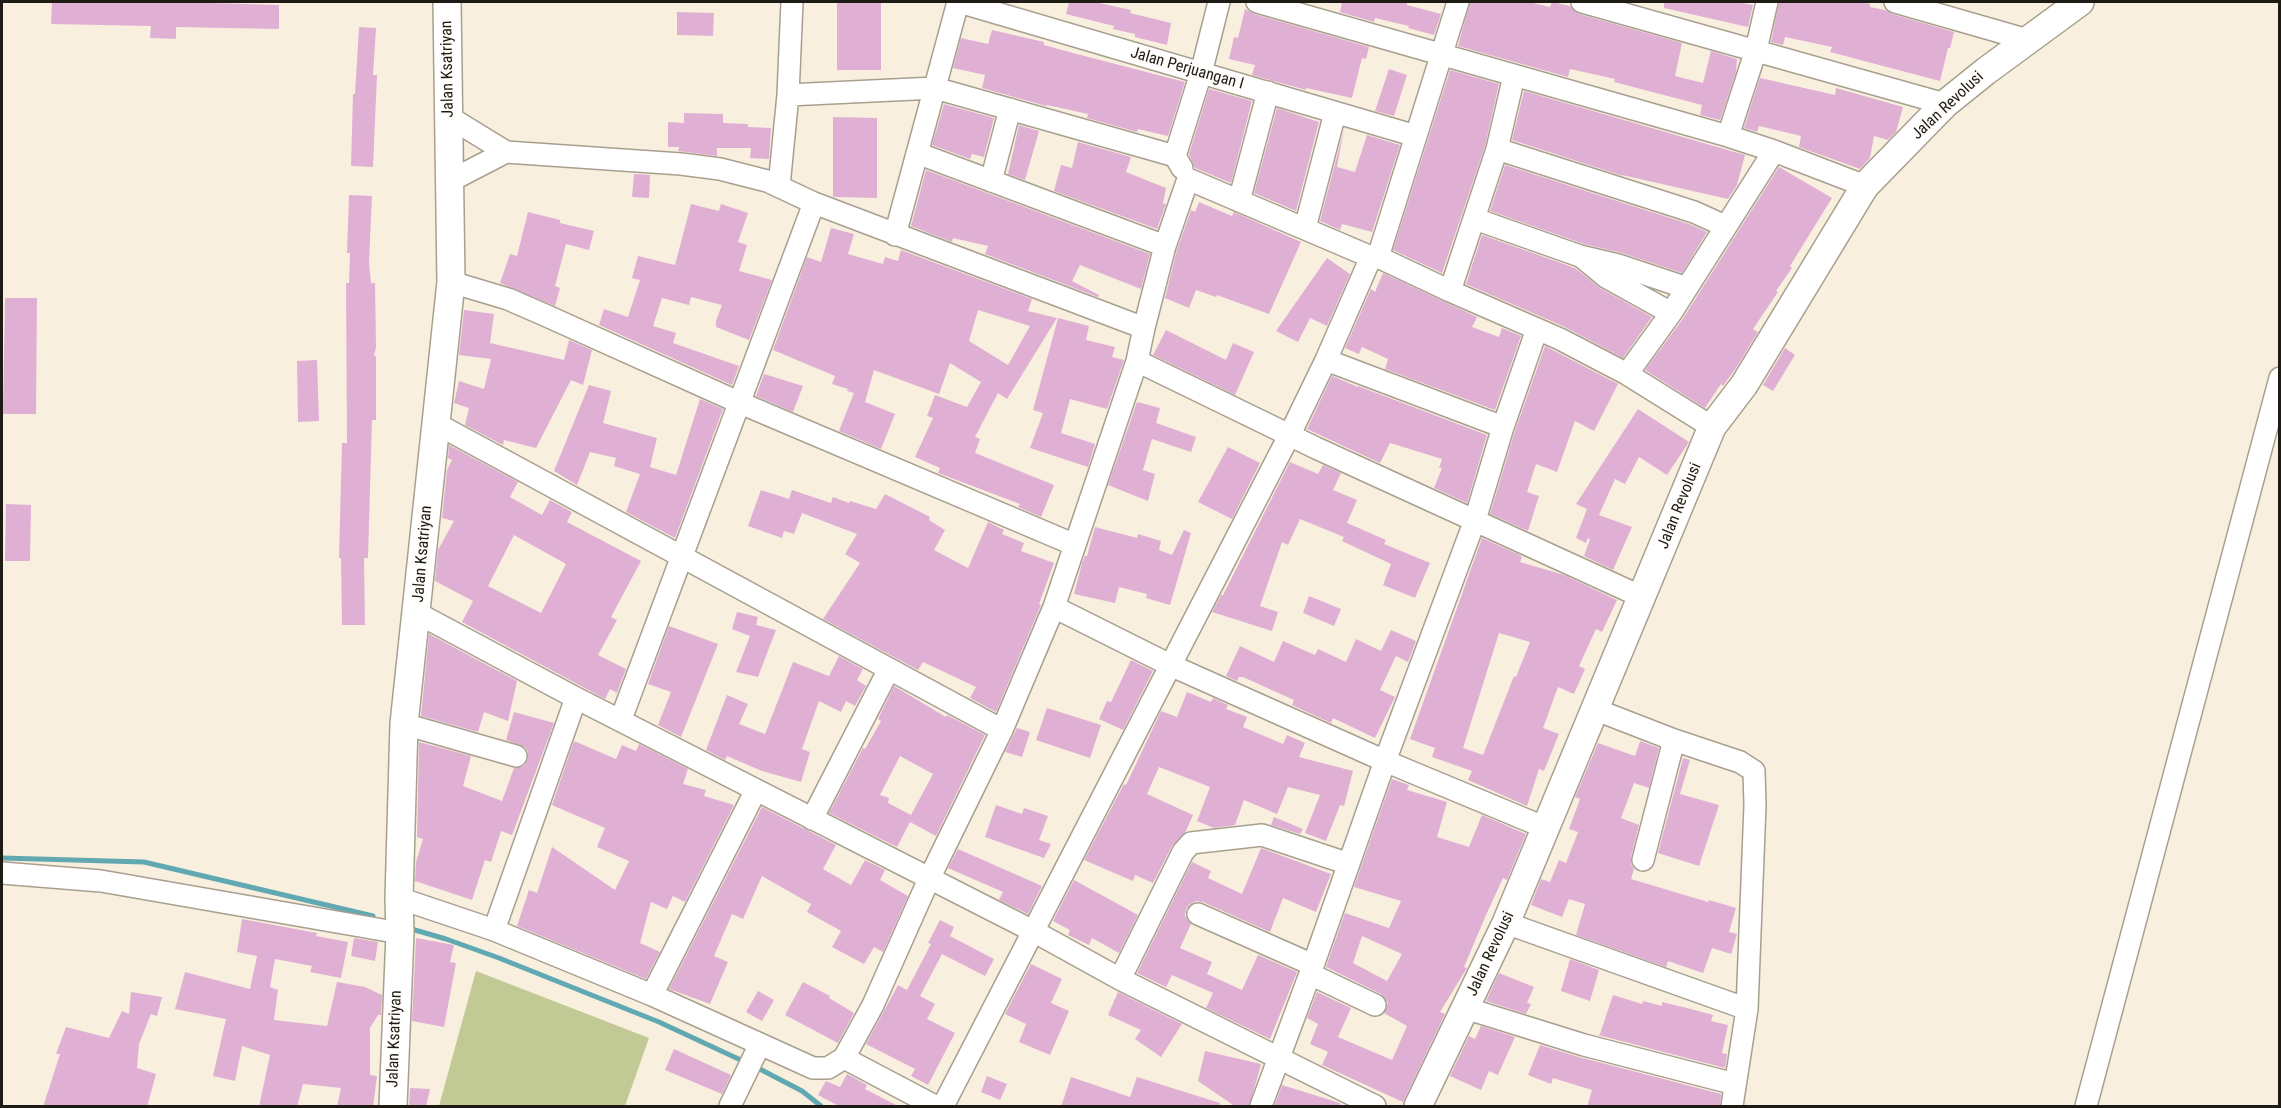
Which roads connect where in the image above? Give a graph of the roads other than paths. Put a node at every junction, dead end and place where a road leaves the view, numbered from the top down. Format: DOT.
graph roads {
  1 [pos="447,2"];
  2 [pos="792,2"];
  3 [pos="959,2"];
  4 [pos="1219,2"];
  5 [pos="1257,2"];
  6 [pos="1458,2"];
  7 [pos="1582,2"];
  8 [pos="1767,2"];
  9 [pos="1895,2"];
  10 [pos="2080,2"];
  11 [pos="2028,40"];
  12 [pos="1756,50"];
  13 [pos="1442,53"];
  14 [pos="1201,73"];
  15 [pos="1514,76"];
  16 [pos="935,88"];
  17 [pos="1268,92"];
  18 [pos="788,95"];
  19 [pos="1946,104"];
  20 [pos="1010,110"];
  21 [pos="1335,113"];
  22 [pos="448,117"];
  23 [pos="1416,136"];
  24 [pos="1728,136"];
  25 [pos="1497,149"];
  26 [pos="1774,151"];
  27 [pos="506,152"];
  28 [pos="917,153"];
  29 [pos="1175,156"];
  30 [pos="1188,179"];
  31 [pos="450,181"];
  32 [pos="991,181"];
  33 [pos="779,186"];
  34 [pos="1864,186"];
  35 [pos="1239,201"];
  36 [pos="814,204"];
  37 [pos="1474,219"];
  38 [pos="1725,226"];
  39 [pos="1305,228"];
  40 [pos="895,235"];
  41 [pos="1165,246"];
  42 [pos="1580,256"];
  43 [pos="1375,257"];
  44 [pos="451,282"];
  45 [pos="1687,288"];
  46 [pos="1450,291"];
  47 [pos="1671,313"];
  48 [pos="1144,328"];
  49 [pos="1537,329"];
  50 [pos="1326,360"];
  51 [pos="1137,361"];
  52 [pos="1627,374"];
  53 [pos="2280,378"];
  54 [pos="738,402"];
  55 [pos="435,423"];
  56 [pos="1503,427"];
  57 [pos="1712,427"];
  58 [pos="1290,434"];
  59 [pos="1475,520"];
  60 [pos="1075,545"];
  61 [pos="680,557"];
  62 [pos="1642,597"];
  63 [pos="1054,607"];
  64 [pos="417,613"];
  65 [pos="1170,665"];
  66 [pos="889,669"];
  67 [pos="576,698"];
  68 [pos="1594,710"];
  69 [pos="621,719"];
  70 [pos="404,724"];
  71 [pos="1002,730"];
  72 [pos="1674,740"];
  73 [pos="516,756"];
  74 [pos="1385,761"];
  75 [pos="756,790"];
  76 [pos="812,819"];
  77 [pos="1546,828"];
  78 [pos="1643,860"];
  79 [pos="1348,864"];
  80 [pos="2,873"];
  81 [pos="929,879"];
  82 [pos="1198,914"];
  83 [pos="399,919"];
  84 [pos="1506,923"];
  85 [pos="494,930"];
  86 [pos="1035,932"];
  87 [pos="1312,970"];
  88 [pos="1120,979"];
  89 [pos="652,995"];
  90 [pos="1375,1005"];
  91 [pos="1465,1008"];
  92 [pos="1747,1009"];
  93 [pos="758,1048"];
  94 [pos="1278,1057"];
  95 [pos="844,1059"];
  96 [pos="1736,1084"];
  97 [pos="393,1107"];
  98 [pos="730,1107"];
  99 [pos="935,1107"];
  100 [pos="944,1107"];
  101 [pos="1261,1107"];
  102 [pos="1375,1107"];
  103 [pos="1418,1107"];
  104 [pos="1732,1107"];
  105 [pos="2086,1107"];
  1 -- 22 [label="street, Jalan Ksatriyan"];
  2 -- 18 [label="street"];
  3 -- 14 [label="street, Jalan Perjuangan I"];
  3 -- 16 [label="street"];
  4 -- 14 [label="street"];
  5 -- 13 [label="street"];
  6 -- 13 [label="street"];
  7 -- 12 [label="street"];
  8 -- 12 [label="street"];
  9 -- 11 [label="street"];
  10 -- 11 [label="street, Jalan Revolusi"];
  11 -- 19 [label="street, Jalan Revolusi"];
  12 -- 19 [label="street"];
  12 -- 24 [label="street"];
  13 -- 15 [label="street"];
  13 -- 23 [label="street"];
  14 -- 17 [label="street, Jalan Perjuangan I"];
  14 -- 29 [label="street"];
  15 -- 24 [label="street"];
  15 -- 25 [label="street"];
  16 -- 18 [label="street"];
  16 -- 20 [label="street"];
  16 -- 28 [label="street"];
  17 -- 21 [label="street, Jalan Perjuangan I"];
  17 -- 35 [label="street"];
  18 -- 33 [label="street"];
  19 -- 34 [label="street, Jalan Revolusi"];
  20 -- 29 [label="street"];
  20 -- 32 [label="street"];
  21 -- 23 [label="street, Jalan Perjuangan I"];
  21 -- 39 [label="street"];
  22 -- 27 [label="street"];
  22 -- 31 [label="street, Jalan Ksatriyan"];
  23 -- 43 [label="street"];
  24 -- 26 [label="street"];
  25 -- 37 [label="street"];
  25 -- 38 [label="street"];
  26 -- 34 [label="street"];
  26 -- 38 [label="street"];
  27 -- 31 [label="street"];
  27 -- 33 [label="street"];
  28 -- 32 [label="street"];
  28 -- 40 [label="street"];
  29 -- 30 [label="street"];
  30 -- 35 [label="street"];
  30 -- 41 [label="street"];
  31 -- 44 [label="street, Jalan Ksatriyan"];
  32 -- 41 [label="street"];
  33 -- 36 [label="street"];
  34 -- 57 [label="street, Jalan Revolusi"];
  35 -- 39 [label="street"];
  36 -- 40 [label="street"];
  36 -- 54 [label="street"];
  37 -- 42 [label="street"];
  37 -- 46 [label="street"];
  38 -- 45 [label="street"];
  39 -- 43 [label="street"];
  40 -- 48 [label="street"];
  41 -- 48 [label="street"];
  42 -- 45 [label="street"];
  42 -- 47 [label="street"];
  43 -- 46 [label="street"];
  43 -- 50 [label="street"];
  44 -- 54 [label="street"];
  44 -- 55 [label="street, Jalan Ksatriyan"];
  45 -- 47 [label="street"];
  46 -- 49 [label="street"];
  47 -- 52 [label="street"];
  48 -- 51 [label="street"];
  49 -- 52 [label="street"];
  49 -- 56 [label="street"];
  50 -- 56 [label="street"];
  50 -- 58 [label="street"];
  51 -- 58 [label="street"];
  51 -- 60 [label="street"];
  52 -- 57 [label="street"];
  53 -- 105 [label="street"];
  54 -- 60 [label="street"];
  54 -- 61 [label="street"];
  55 -- 61 [label="street"];
  55 -- 64 [label="street, Jalan Ksatriyan"];
  56 -- 59 [label="street"];
  57 -- 62 [label="street, Jalan Revolusi"];
  58 -- 59 [label="street"];
  58 -- 65 [label="street"];
  59 -- 62 [label="street"];
  59 -- 74 [label="street"];
  60 -- 63 [label="street"];
  61 -- 66 [label="street"];
  61 -- 69 [label="street"];
  62 -- 68 [label="street, Jalan Revolusi"];
  63 -- 65 [label="street"];
  63 -- 71 [label="street"];
  64 -- 67 [label="street"];
  64 -- 70 [label="street, Jalan Ksatriyan"];
  65 -- 74 [label="street"];
  65 -- 86 [label="street"];
  66 -- 71 [label="street"];
  66 -- 76 [label="street"];
  67 -- 69 [label="street"];
  67 -- 85 [label="street"];
  68 -- 72 [label="street"];
  68 -- 77 [label="street, Jalan Revolusi"];
  69 -- 75 [label="street"];
  70 -- 73 [label="street"];
  70 -- 83 [label="street, Jalan Ksatriyan"];
  71 -- 81 [label="street"];
  72 -- 78 [label="street"];
  72 -- 92 [label="street"];
  74 -- 77 [label="street"];
  74 -- 79 [label="street"];
  75 -- 76 [label="street"];
  75 -- 89 [label="street"];
  76 -- 81 [label="street"];
  77 -- 84 [label="street, Jalan Revolusi"];
  79 -- 87 [label="street"];
  79 -- 88 [label="street"];
  80 -- 83 [label="street"];
  81 -- 86 [label="street"];
  81 -- 95 [label="street"];
  82 -- 87 [label="street"];
  83 -- 85 [label="street"];
  83 -- 97 [label="street, Jalan Ksatriyan"];
  84 -- 91 [label="street, Jalan Revolusi"];
  84 -- 92 [label="street"];
  85 -- 89 [label="street"];
  86 -- 88 [label="street"];
  86 -- 100 [label="street"];
  87 -- 90 [label="street"];
  87 -- 94 [label="street"];
  88 -- 94 [label="street"];
  89 -- 93 [label="street"];
  91 -- 96 [label="street"];
  91 -- 103 [label="street, Jalan Revolusi"];
  92 -- 96 [label="street"];
  93 -- 95 [label="street"];
  93 -- 98 [label="street"];
  94 -- 101 [label="street"];
  94 -- 102 [label="street"];
  95 -- 99 [label="street"];
  96 -- 104 [label="street"];
}
